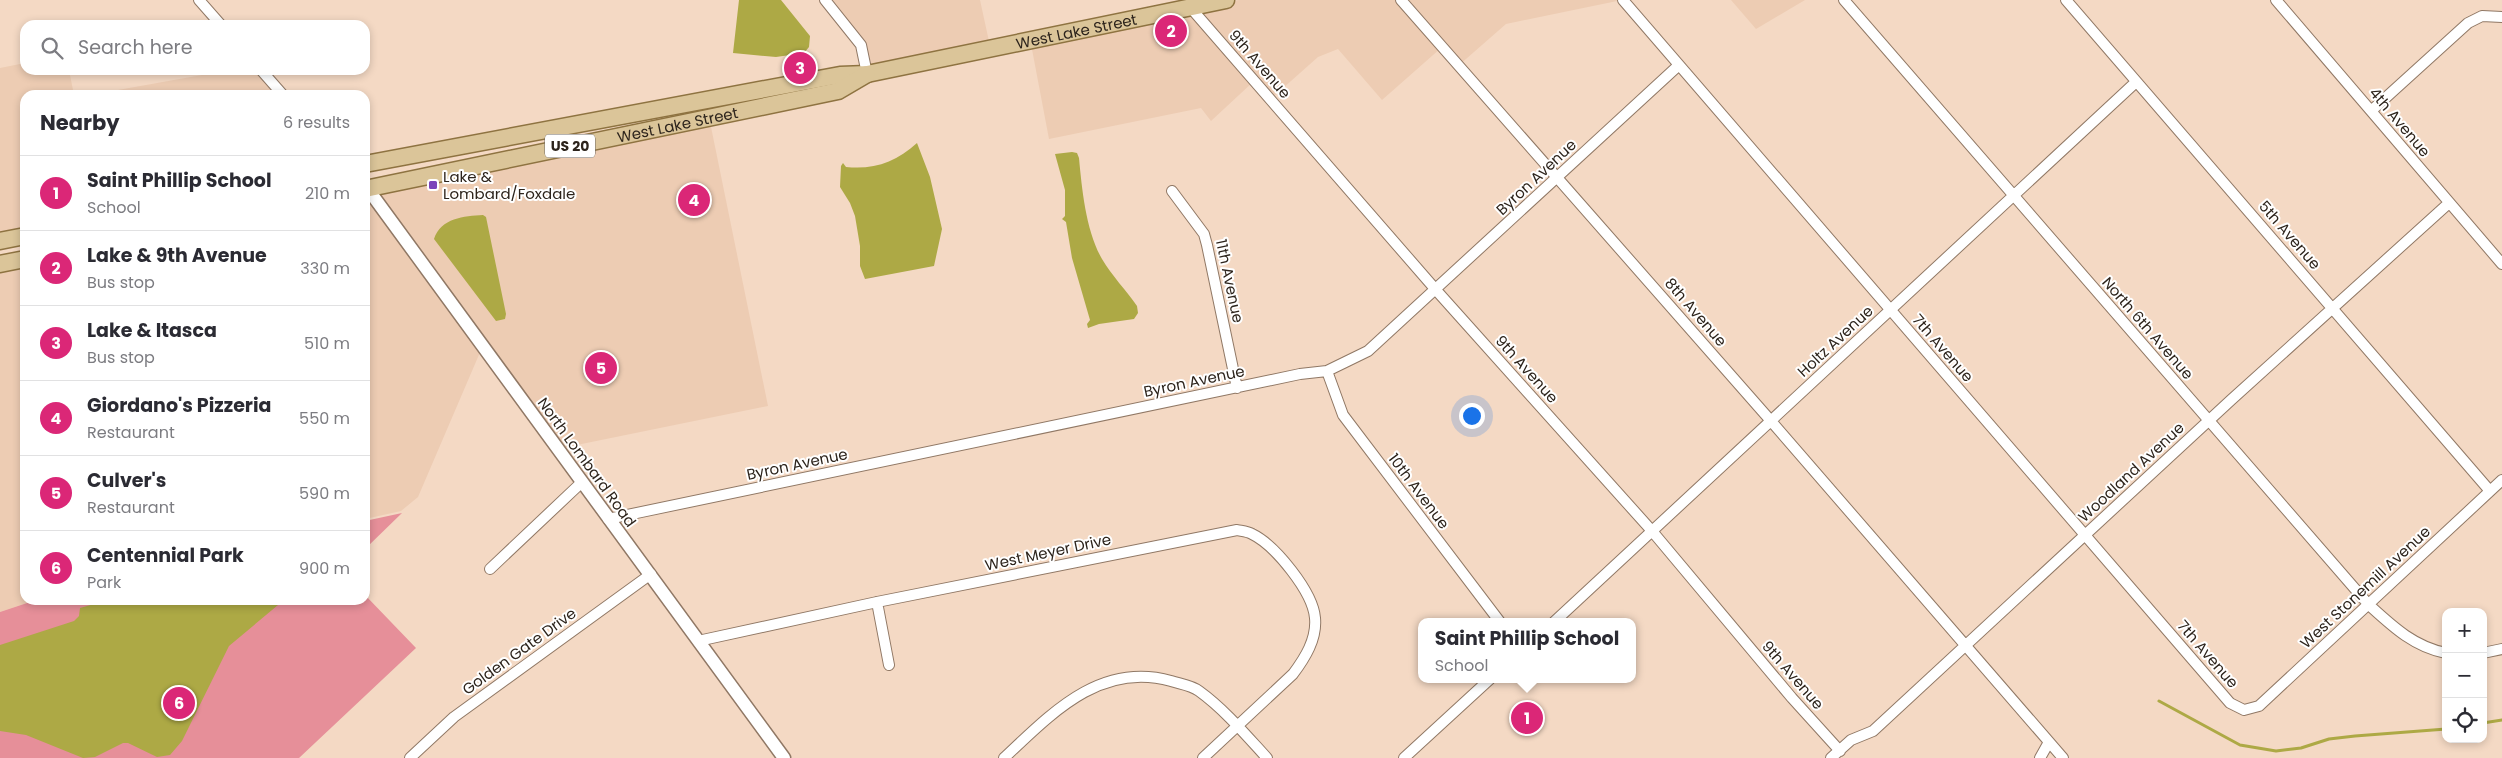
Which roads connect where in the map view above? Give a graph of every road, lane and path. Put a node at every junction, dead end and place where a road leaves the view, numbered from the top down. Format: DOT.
graph roads {
  1 [pos="199,0"];
  2 [pos="824,0"];
  3 [pos="1226,0"];
  4 [pos="1401,0"];
  5 [pos="1623,0"];
  6 [pos="1844,0"];
  7 [pos="2066,0"];
  8 [pos="2276,0"];
  9 [pos="1190,7"];
  10 [pos="2502,17"];
  11 [pos="217,20"];
  12 [pos="1679,65"];
  13 [pos="867,74"];
  14 [pos="265,75"];
  15 [pos="2136,82"];
  16 [pos="278,90"];
  17 [pos="2371,111"];
  18 [pos="370,163"];
  19 [pos="1557,178"];
  20 [pos="370,186"];
  21 [pos="1172,191"];
  22 [pos="370,193"];
  23 [pos="2013,196"];
  24 [pos="2449,203"];
  25 [pos="20,237"];
  26 [pos="0,241"];
  27 [pos="20,260"];
  28 [pos="0,264"];
  29 [pos="2502,264"];
  30 [pos="1436,290"];
  31 [pos="2332,308"];
  32 [pos="1891,310"];
  33 [pos="1327,371"];
  34 [pos="1237,388"];
  35 [pos="1771,421"];
  36 [pos="2208,421"];
  37 [pos="2502,480"];
  38 [pos="581,483"];
  39 [pos="2490,490"];
  40 [pos="608,519"];
  41 [pos="1652,531"];
  42 [pos="2085,535"];
  43 [pos="490,569"];
  44 [pos="651,574"];
  45 [pos="877,602"];
  46 [pos="2368,605"];
  47 [pos="1497,618"];
  48 [pos="1558,618"];
  49 [pos="698,641"];
  50 [pos="1965,646"];
  51 [pos="2502,649"];
  52 [pos="2442,653"];
  53 [pos="2487,653"];
  54 [pos="889,665"];
  55 [pos="1486,683"];
  56 [pos="2244,710"];
  57 [pos="1237,726"];
  58 [pos="2049,742"];
  59 [pos="1840,751"];
  60 [pos="410,758"];
  61 [pos="784,758"];
  62 [pos="1004,758"];
  63 [pos="1203,758"];
  64 [pos="1267,758"];
  65 [pos="1404,758"];
  66 [pos="1831,758"];
  67 [pos="2040,758"];
  68 [pos="2063,758"];
  1 -- 11 [label="street"];
  2 -- 13 [label="street"];
  3 -- 9 [label="main road, West Lake Street / US 20"];
  4 -- 19 [label="street, 8th Avenue"];
  5 -- 12 [label="street, 7th Avenue"];
  6 -- 23 [label="street, North 6th Avenue"];
  7 -- 15 [label="street, 5th Avenue"];
  8 -- 17 [label="street, 4th Avenue"];
  9 -- 13 [label="main road, West Lake Street / US 20"];
  9 -- 30 [label="street, 9th Avenue"];
  10 -- 17 [label="street"];
  12 -- 19 [label="street, Byron Avenue"];
  12 -- 32 [label="street, 7th Avenue"];
  13 -- 18 [label="main road, West Lake Street / US 20"];
  13 -- 20 [label="main road, West Lake Street / US 20"];
  14 -- 16 [label="street"];
  15 -- 23 [label="street, Holtz Avenue"];
  15 -- 31 [label="street, 5th Avenue"];
  17 -- 24 [label="street, 4th Avenue"];
  19 -- 30 [label="street, Byron Avenue"];
  19 -- 35 [label="street, 8th Avenue"];
  21 -- 34 [label="street, 11th Avenue"];
  22 -- 38 [label="street, North Lombard Road"];
  23 -- 32 [label="street, Holtz Avenue"];
  23 -- 36 [label="street, North 6th Avenue"];
  24 -- 29 [label="street, 4th Avenue"];
  24 -- 31 [label="street, Woodland Avenue"];
  25 -- 26 [label="main road"];
  27 -- 28 [label="main road"];
  30 -- 33 [label="street, Byron Avenue"];
  30 -- 41 [label="street, 9th Avenue"];
  31 -- 36 [label="street, Woodland Avenue"];
  31 -- 39 [label="street, 5th Avenue"];
  32 -- 35 [label="street, Holtz Avenue"];
  32 -- 42 [label="street, 7th Avenue"];
  33 -- 34 [label="street, Byron Avenue"];
  33 -- 47 [label="street, 10th Avenue"];
  34 -- 40 [label="street, Byron Avenue"];
  35 -- 41 [label="street, Holtz Avenue"];
  35 -- 50 [label="street, 8th Avenue"];
  36 -- 42 [label="street, Woodland Avenue"];
  36 -- 46 [label="street, North 6th Avenue"];
  37 -- 39 [label="street, West Stonemill Avenue"];
  38 -- 40 [label="street, North Lombard Road"];
  38 -- 43 [label="street"];
  39 -- 46 [label="street, West Stonemill Avenue"];
  40 -- 44 [label="street, North Lombard Road"];
  41 -- 48 [label="street, Holtz Avenue"];
  41 -- 59 [label="street, 9th Avenue"];
  42 -- 50 [label="street, Woodland Avenue"];
  42 -- 56 [label="street, 7th Avenue"];
  44 -- 49 [label="street, North Lombard Road"];
  44 -- 60 [label="street, Golden Gate Drive"];
  45 -- 49 [label="street, West Meyer Drive"];
  45 -- 54 [label="street"];
  45 -- 57 [label="street, West Meyer Drive"];
  46 -- 52 [label="street, North 6th Avenue"];
  46 -- 56 [label="street, West Stonemill Avenue"];
  49 -- 61 [label="street, North Lombard Road"];
  50 -- 58 [label="street, 8th Avenue"];
  50 -- 59 [label="street, Woodland Avenue"];
  51 -- 53 [label="street"];
  55 -- 65 [label="street"];
  57 -- 62 [label="street"];
  57 -- 63 [label="street, West Meyer Drive"];
  57 -- 64 [label="street"];
  58 -- 67 [label="street"];
  58 -- 68 [label="street, 8th Avenue"];
  59 -- 66 [label="street, Woodland Avenue"];
}
